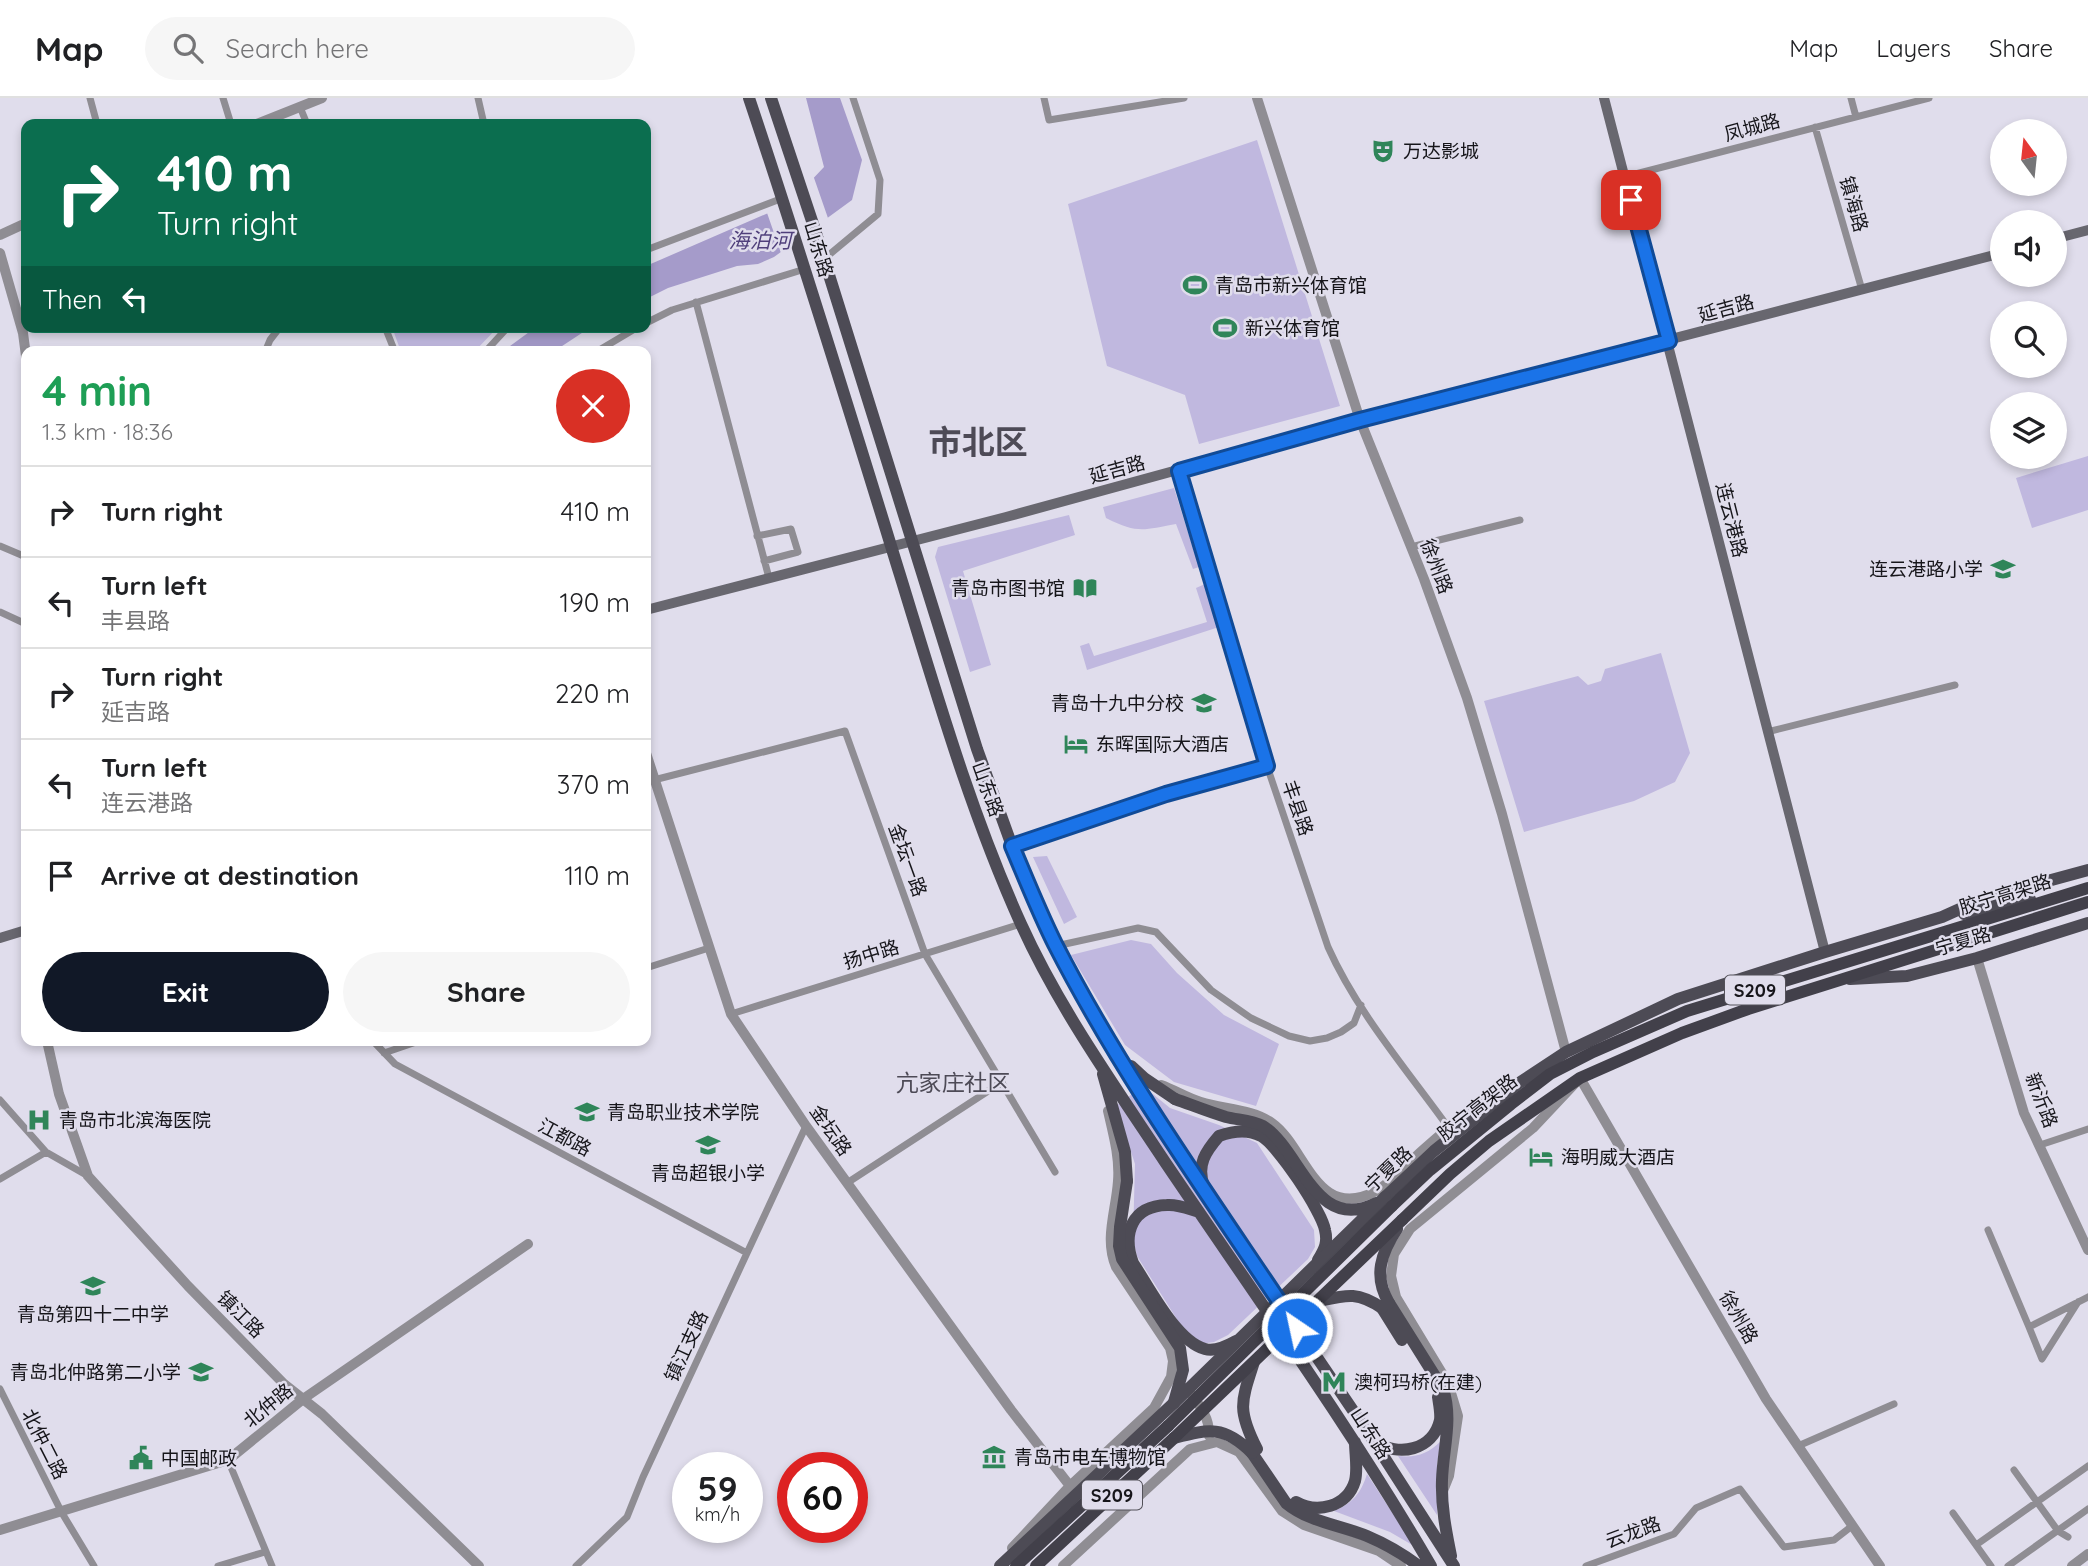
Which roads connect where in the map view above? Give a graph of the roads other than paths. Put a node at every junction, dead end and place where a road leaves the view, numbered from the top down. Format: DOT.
graph roads {
  1 [pos="90,98"];
  2 [pos="223,98"];
  3 [pos="322,98"];
  4 [pos="478,98"];
  5 [pos="749,98"];
  6 [pos="771,98"];
  7 [pos="853,98"];
  8 [pos="1044,98"];
  9 [pos="1184,98"];
  10 [pos="1257,98"];
  11 [pos="1604,98"];
  12 [pos="1851,98"];
  13 [pos="1929,98"];
  14 [pos="300,107"];
  15 [pos="1856,117"];
  16 [pos="96,119"];
  17 [pos="229,119"];
  18 [pos="270,119"];
  19 [pos="305,119"];
  20 [pos="483,119"];
  21 [pos="1815,127"];
  22 [pos="1624,177"];
  23 [pos="783,198"];
  24 [pos="21,225"];
  25 [pos="2088,230"];
  26 [pos="0,235"];
  27 [pos="2067,236"];
  28 [pos="651,248"];
  29 [pos="0,253"];
  30 [pos="1990,256"];
  31 [pos="824,259"];
  32 [pos="805,269"];
  33 [pos="1862,290"];
  34 [pos="696,302"];
  35 [pos="651,320"];
  36 [pos="21,325"];
  37 [pos="502,333"];
  38 [pos="628,333"];
  39 [pos="1669,341"];
  40 [pos="491,346"];
  41 [pos="606,346"];
  42 [pos="1360,420"];
  43 [pos="1179,471"];
  44 [pos="1520,520"];
  45 [pos="757,537"];
  46 [pos="913,541"];
  47 [pos="0,546"];
  48 [pos="891,547"];
  49 [pos="1411,547"];
  50 [pos="21,555"];
  51 [pos="764,561"];
  52 [pos="769,578"];
  53 [pos="651,609"];
  54 [pos="0,612"];
  55 [pos="21,622"];
  56 [pos="1955,685"];
  57 [pos="1767,732"];
  58 [pos="1267,766"];
  59 [pos="651,781"];
  60 [pos="651,784"];
  61 [pos="1012,846"];
  62 [pos="2088,870"];
  63 [pos="2088,886"];
  64 [pos="2030,899"];
  65 [pos="2088,902"];
  66 [pos="1942,917"];
  67 [pos="2088,923"];
  68 [pos="1021,924"];
  69 [pos="21,931"];
  70 [pos="0,937"];
  71 [pos="1056,946"];
  72 [pos="709,948"];
  73 [pos="1825,951"];
  74 [pos="925,954"];
  75 [pos="1976,958"];
  76 [pos="651,966"];
  77 [pos="1846,979"];
  78 [pos="1361,1005"];
  79 [pos="731,1014"];
  80 [pos="48,1046"];
  81 [pos="378,1046"];
  82 [pos="403,1046"];
  83 [pos="384,1052"];
  84 [pos="1566,1052"];
  85 [pos="1117,1053"];
  86 [pos="1100,1064"];
  87 [pos="1536,1072"];
  88 [pos="1580,1078"];
  89 [pos="1149,1081"];
  90 [pos="1002,1082"];
  91 [pos="0,1100"];
  92 [pos="806,1126"];
  93 [pos="1448,1127"];
  94 [pos="2088,1129"];
  95 [pos="2040,1145"];
  96 [pos="46,1152"];
  97 [pos="1055,1172"];
  98 [pos="88,1176"];
  99 [pos="0,1179"];
  100 [pos="847,1183"];
  101 [pos="1367,1194"];
  102 [pos="1208,1196"];
  103 [pos="1389,1202"];
  104 [pos="1199,1212"];
  105 [pos="1402,1220"];
  106 [pos="1988,1230"];
  107 [pos="1400,1241"];
  108 [pos="527,1244"];
  109 [pos="2088,1250"];
  110 [pos="747,1253"];
  111 [pos="1314,1268"];
  112 [pos="2088,1297"];
  113 [pos="1319,1301"];
  114 [pos="2078,1302"];
  115 [pos="1385,1306"];
  116 [pos="2029,1327"];
  117 [pos="1242,1338"];
  118 [pos="1254,1362"];
  119 [pos="1167,1387"];
  120 [pos="0,1389"];
  121 [pos="303,1399"];
  122 [pos="1174,1403"];
  123 [pos="1894,1404"];
  124 [pos="1167,1426"];
  125 [pos="1371,1437"];
  126 [pos="1355,1442"];
  127 [pos="1207,1443"];
  128 [pos="1798,1446"];
  129 [pos="1254,1451"];
  130 [pos="228,1460"];
  131 [pos="2088,1466"];
  132 [pos="2014,1470"];
  133 [pos="1070,1486"];
  134 [pos="1442,1495"];
  135 [pos="2037,1502"];
  136 [pos="2088,1509"];
  137 [pos="62,1513"];
  138 [pos="1953,1513"];
  139 [pos="1852,1526"];
  140 [pos="0,1530"];
  141 [pos="2058,1531"];
  142 [pos="2068,1536"];
  143 [pos="1976,1545"];
  144 [pos="265,1552"];
  145 [pos="2088,1554"];
  146 [pos="1453,1565"];
  147 [pos="94,1566"];
  148 [pos="218,1566"];
  149 [pos="272,1566"];
  150 [pos="480,1566"];
  151 [pos="576,1566"];
  152 [pos="1000,1566"];
  153 [pos="1016,1566"];
  154 [pos="1036,1566"];
  155 [pos="1063,1566"];
  156 [pos="1402,1566"];
  157 [pos="1419,1566"];
  158 [pos="1431,1566"];
  159 [pos="1586,1566"];
  160 [pos="1880,1566"];
  161 [pos="1991,1566"];
  162 [pos="2008,1566"];
  163 [pos="2072,1566"];
  1 -- 16 [label="street"];
  2 -- 17 [label="street"];
  3 -- 14 [label="street"];
  4 -- 20 [label="street"];
  5 -- 23 [label="main road, 山东路"];
  6 -- 31 [label="main road, 山东路"];
  7 -- 31 [label="street"];
  8 -- 9 [label="street"];
  10 -- 42 [label="street, 徐州路"];
  11 -- 22 [label="main road, 连云港路"];
  12 -- 15 [label="street"];
  13 -- 15 [label="street, 凤城路"];
  14 -- 18 [label="street"];
  14 -- 19 [label="street"];
  15 -- 21 [label="street, 凤城路"];
  21 -- 22 [label="street, 凤城路"];
  21 -- 33 [label="street, 镇海路"];
  22 -- 39 [label="main road, 连云港路"];
  23 -- 28 [label="street"];
  23 -- 32 [label="main road, 山东路"];
  24 -- 26 [label="street"];
  25 -- 27 [label="main road"];
  29 -- 36 [label="street"];
  30 -- 33 [label="main road, 延吉路"];
  31 -- 46 [label="main road, 山东路"];
  32 -- 34 [label="street"];
  32 -- 48 [label="main road, 山东路"];
  33 -- 39 [label="main road, 延吉路"];
  34 -- 35 [label="street"];
  34 -- 45 [label="street"];
  37 -- 40 [label="street"];
  38 -- 41 [label="street"];
  39 -- 42 [label="main road, 延吉路"];
  39 -- 57 [label="main road, 连云港路"];
  42 -- 43 [label="main road, 延吉路"];
  42 -- 49 [label="street, 徐州路"];
  43 -- 46 [label="main road, 延吉路"];
  43 -- 58 [label="street, 丰县路"];
  44 -- 49 [label="street"];
  45 -- 51 [label="street"];
  45 -- 51 [label="street"];
  46 -- 48 [label="main road, 延吉路"];
  46 -- 61 [label="main road, 山东路"];
  47 -- 50 [label="street"];
  48 -- 52 [label="main road, 延吉路"];
  48 -- 68 [label="main road, 山东路"];
  49 -- 84 [label="street, 徐州路"];
  51 -- 52 [label="street"];
  52 -- 53 [label="main road, 延吉路"];
  54 -- 55 [label="street"];
  56 -- 57 [label="street"];
  57 -- 73 [label="main road, 连云港路"];
  58 -- 61 [label="street"];
  58 -- 78 [label="street, 丰县路"];
  59 -- 74 [label="street, 金坛一路"];
  60 -- 72 [label="street, 金坛路"];
  61 -- 71 [label="main road, 山东路"];
  62 -- 66 [label="main road, 宁夏路"];
  63 -- 64 [label="highway"];
  63 -- 103 [label="highway, 胶宁高架路 / S209"];
  64 -- 66 [label="main road"];
  65 -- 77 [label="highway, 胶宁高架路 / S209"];
  66 -- 73 [label="main road, 宁夏路"];
  67 -- 75 [label="main road, 宁夏路"];
  68 -- 74 [label="street, 扬中路"];
  68 -- 86 [label="main road, 山东路"];
  69 -- 70 [label="main road"];
  71 -- 78 [label="street"];
  71 -- 85 [label="main road, 山东路"];
  72 -- 76 [label="street"];
  72 -- 79 [label="street, 金坛路"];
  73 -- 84 [label="main road, 宁夏路"];
  74 -- 79 [label="street, 扬中路"];
  74 -- 90 [label="street, 金坛一路"];
  75 -- 77 [label="main road, 宁夏路"];
  75 -- 95 [label="street, 新沂路"];
  77 -- 88 [label="highway, 胶宁高架路 / S209"];
  78 -- 93 [label="street, 丰县路"];
  79 -- 92 [label="street, 金坛路"];
  80 -- 98 [label="street, 镇江路"];
  81 -- 83 [label="street, 江都路"];
  82 -- 83 [label="street"];
  83 -- 110 [label="street, 江都路"];
  84 -- 87 [label="main road, 宁夏路"];
  85 -- 89 [label="main road"];
  85 -- 102 [label="main road, 山东路"];
  86 -- 104 [label="main road, 山东路"];
  86 -- 119 [label="street"];
  86 -- 122 [label="main road, bridge"];
  87 -- 93 [label="street"];
  87 -- 103 [label="main road, 宁夏路"];
  88 -- 105 [label="highway, 胶宁高架路 / S209"];
  88 -- 107 [label="street"];
  88 -- 128 [label="street, 徐州路"];
  89 -- 101 [label="street"];
  89 -- 103 [label="main road, bridge"];
  90 -- 97 [label="street, 金坛一路"];
  90 -- 100 [label="street"];
  91 -- 96 [label="street"];
  92 -- 100 [label="street, 金坛路"];
  92 -- 110 [label="street, 镇江支路"];
  93 -- 101 [label="street"];
  94 -- 95 [label="street"];
  95 -- 109 [label="street, 新沂路"];
  96 -- 98 [label="street"];
  96 -- 99 [label="street"];
  98 -- 121 [label="street, 镇江路"];
  100 -- 133 [label="street, 金坛路"];
  101 -- 107 [label="street"];
  102 -- 111 [label="main road, bridge"];
  102 -- 125 [label="main road, 山东路"];
  103 -- 111 [label="main road, 宁夏路, bridge"];
  103 -- 124 [label="highway, 胶宁高架路 / S209, bridge"];
  104 -- 117 [label="main road, bridge"];
  104 -- 126 [label="main road, 山东路"];
  105 -- 113 [label="highway, 胶宁高架路 / S209, bridge"];
  105 -- 115 [label="main road, bridge"];
  106 -- 116 [label="street"];
  107 -- 134 [label="street"];
  108 -- 121 [label="street, 北仲路"];
  110 -- 151 [label="street, 镇江支路"];
  111 -- 117 [label="main road, 宁夏路, bridge"];
  112 -- 114 [label="street"];
  113 -- 115 [label="main road, bridge"];
  113 -- 118 [label="highway, 胶宁高架路 / S209, bridge"];
  114 -- 116 [label="street"];
  114 -- 116 [label="street"];
  115 -- 125 [label="main road"];
  115 -- 134 [label="main road"];
  117 -- 122 [label="main road, 宁夏路, bridge"];
  118 -- 124 [label="highway, 胶宁高架路 / S209, bridge"];
  118 -- 129 [label="main road, bridge"];
  119 -- 127 [label="street"];
  119 -- 133 [label="street"];
  120 -- 137 [label="street, 北仲二路"];
  121 -- 130 [label="street, 北仲路"];
  121 -- 150 [label="street, 镇江路"];
  122 -- 124 [label="main road, 宁夏路"];
  123 -- 128 [label="street"];
  124 -- 129 [label="main road, bridge"];
  124 -- 152 [label="main road, 宁夏路"];
  124 -- 153 [label="highway, 胶宁高架路 / S209"];
  124 -- 154 [label="highway, 胶宁高架路 / S209"];
  125 -- 146 [label="main road, 山东路"];
  126 -- 129 [label="main road"];
  126 -- 158 [label="main road, 山东路"];
  127 -- 155 [label="street"];
  127 -- 156 [label="street"];
  128 -- 139 [label="street, 徐州路"];
  129 -- 157 [label="main road"];
  130 -- 137 [label="street, 北仲路"];
  130 -- 144 [label="street"];
  131 -- 135 [label="street"];
  132 -- 135 [label="street"];
  133 -- 152 [label="street"];
  134 -- 146 [label="main road"];
  135 -- 141 [label="street"];
  135 -- 143 [label="street"];
  136 -- 141 [label="street"];
  137 -- 140 [label="street, 北仲路"];
  137 -- 147 [label="street, 北仲二路"];
  138 -- 143 [label="street"];
  139 -- 159 [label="street, 云龙路"];
  139 -- 160 [label="street, 徐州路"];
  141 -- 142 [label="street"];
  141 -- 162 [label="street"];
  143 -- 161 [label="street"];
  144 -- 148 [label="street"];
  144 -- 149 [label="street"];
  145 -- 163 [label="street"];
}
